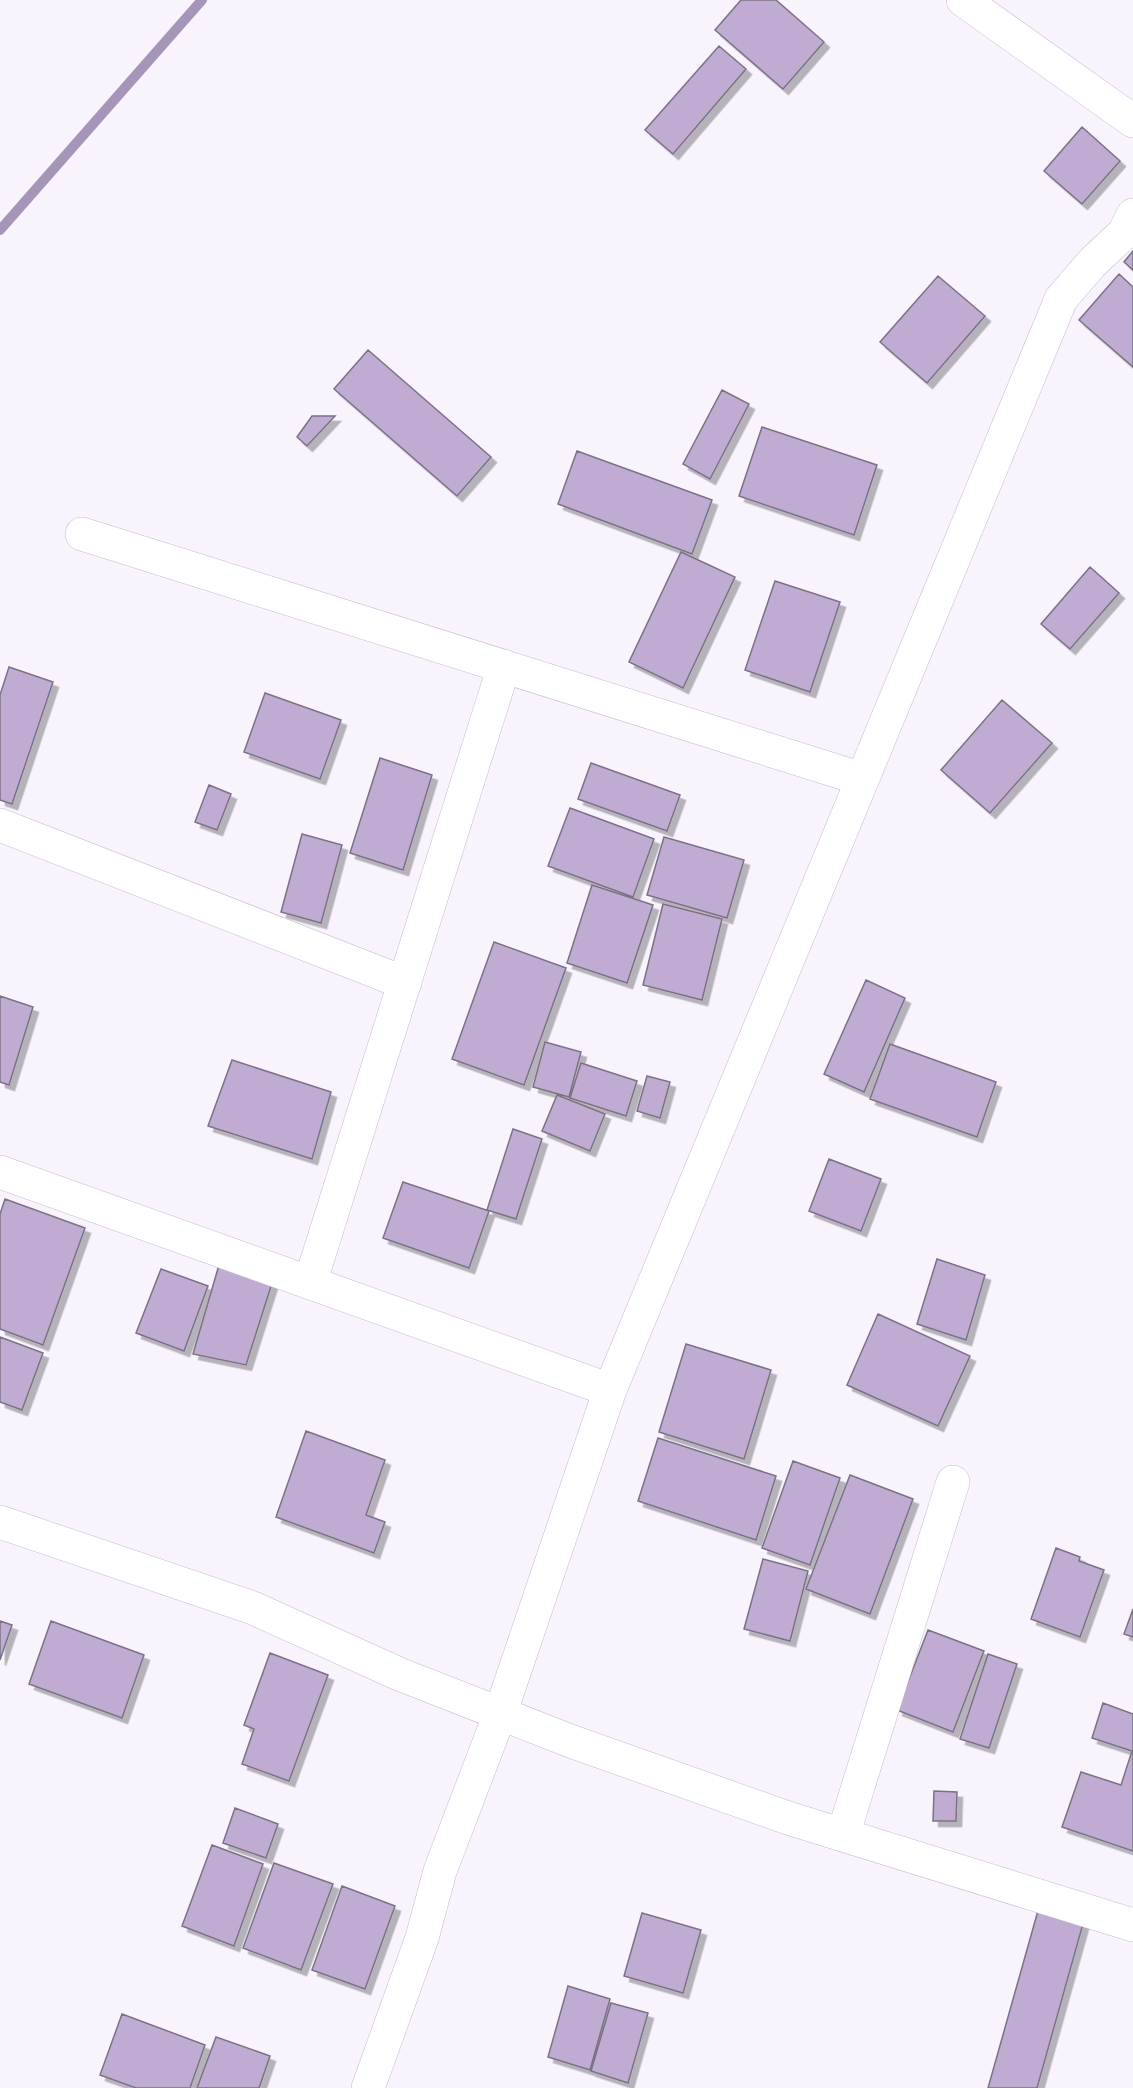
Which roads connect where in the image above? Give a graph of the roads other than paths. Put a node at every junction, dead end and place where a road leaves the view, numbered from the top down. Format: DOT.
graph roads {
  1 [pos="963,0"];
  2 [pos="1133,121"];
  3 [pos="1133,215"];
  4 [pos="82,534"];
  5 [pos="504,666"];
  6 [pos="862,779"];
  7 [pos="0,825"];
  8 [pos="405,983"];
  9 [pos="0,1172"];
  10 [pos="310,1283"];
  11 [pos="610,1390"];
  12 [pos="954,1482"];
  13 [pos="0,1522"];
  14 [pos="500,1714"];
  15 [pos="843,1835"];
  16 [pos="1133,1925"];
  17 [pos="368,2088"];
  1 -- 2 [label="street"];
  3 -- 6 [label="street"];
  4 -- 5 [label="street"];
  5 -- 6 [label="street"];
  5 -- 8 [label="street"];
  6 -- 11 [label="street"];
  7 -- 8 [label="street"];
  8 -- 10 [label="street"];
  9 -- 10 [label="street"];
  10 -- 11 [label="street"];
  11 -- 14 [label="street"];
  12 -- 15 [label="street"];
  13 -- 14 [label="street"];
  14 -- 15 [label="street"];
  14 -- 17 [label="street"];
  15 -- 16 [label="street"];
}
